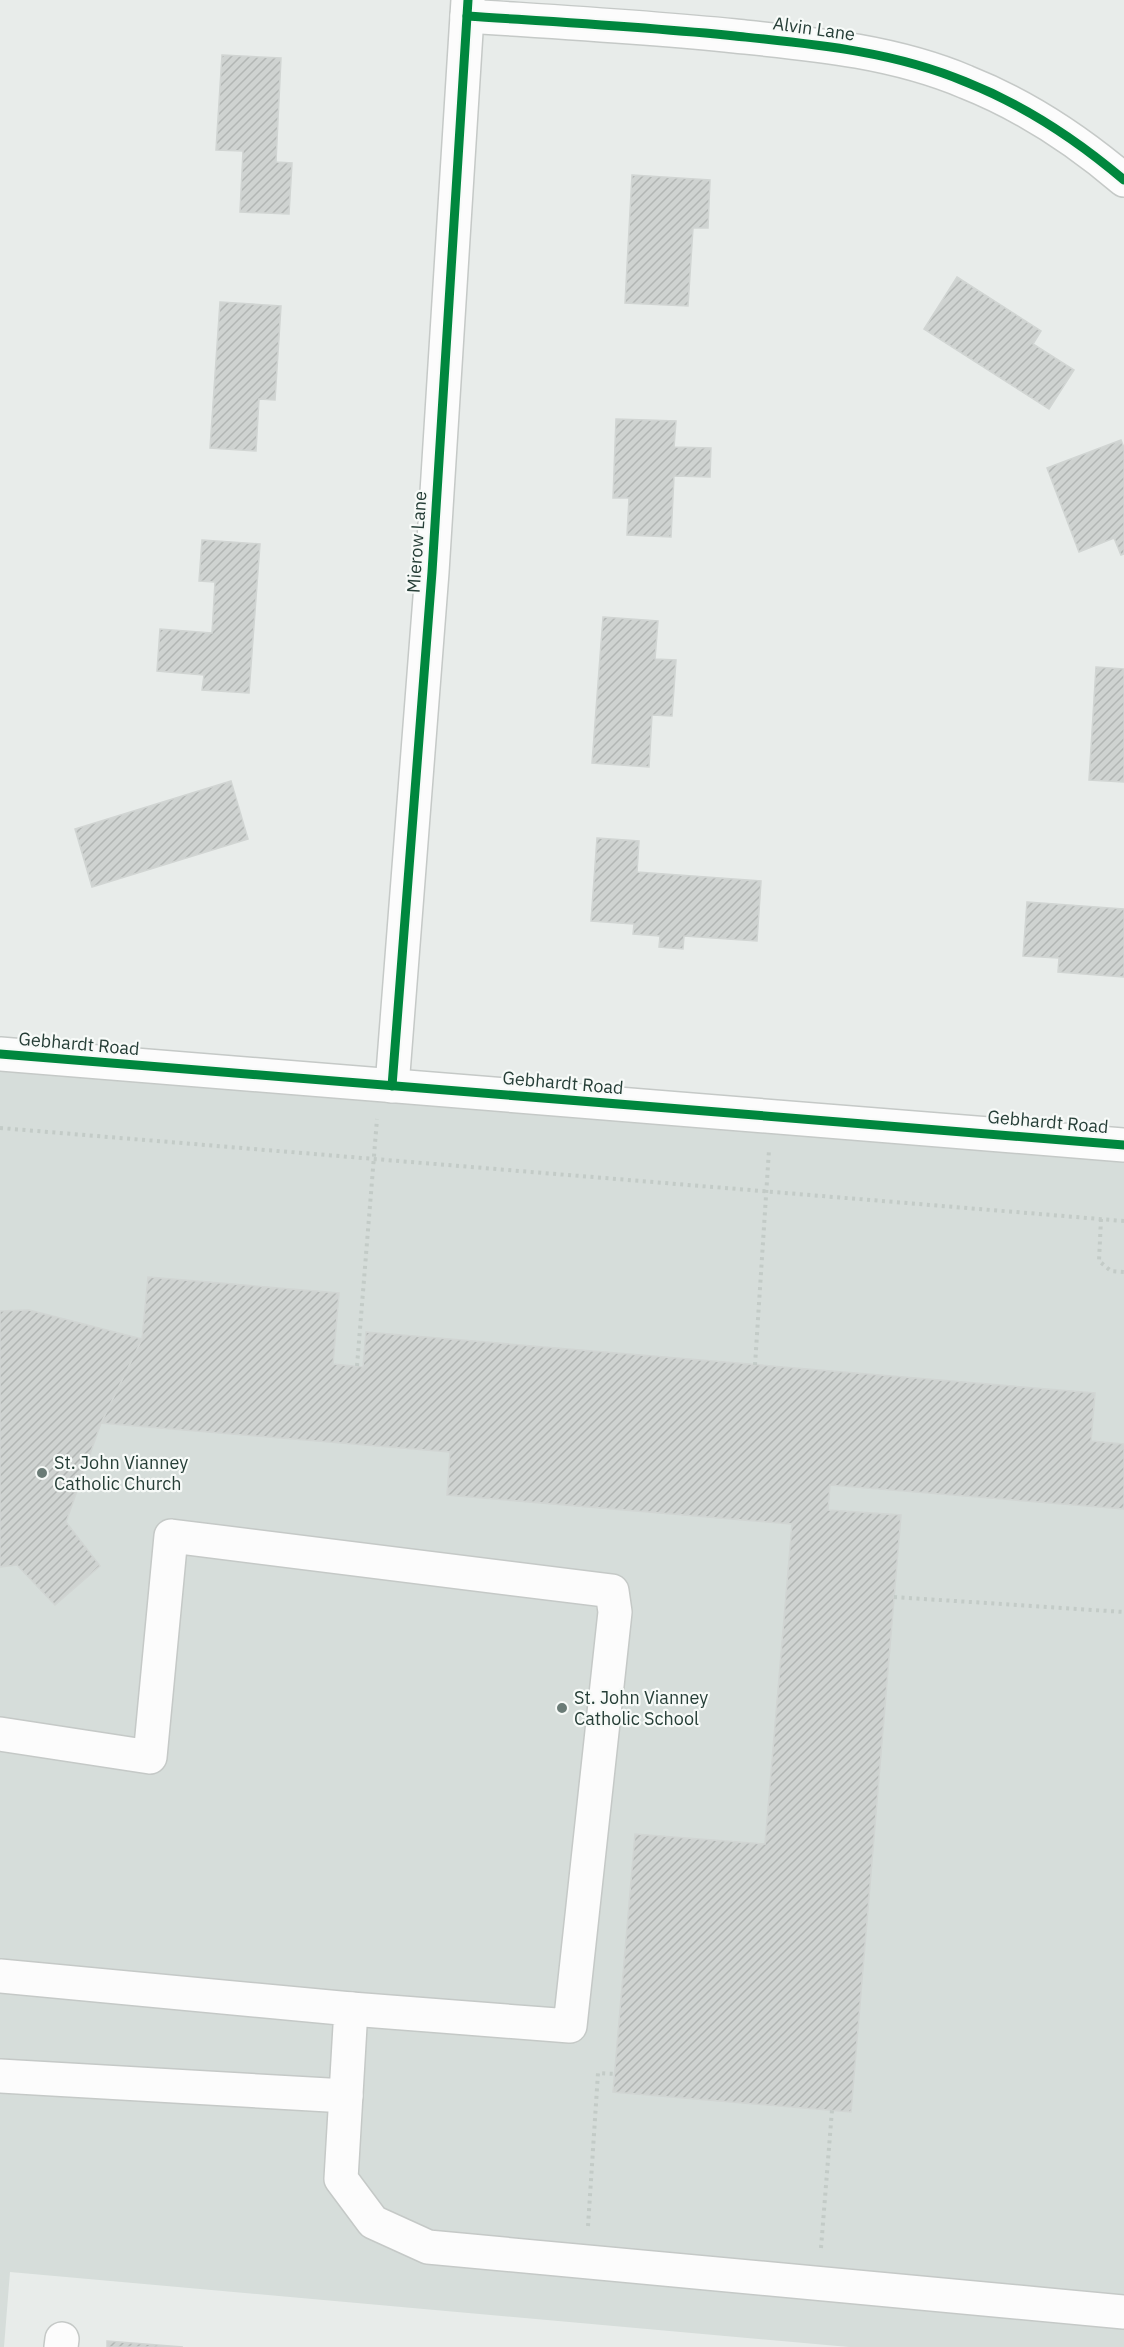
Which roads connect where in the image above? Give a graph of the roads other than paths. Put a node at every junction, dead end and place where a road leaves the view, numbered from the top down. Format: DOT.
graph roads {
  1 [pos="468,8"];
  2 [pos="1124,180"];
  3 [pos="0,1054"];
  4 [pos="386,1086"];
  5 [pos="1124,1145"];
  6 [pos="0,1734"];
  7 [pos="0,1976"];
  8 [pos="351,2009"];
  9 [pos="0,2076"];
  10 [pos="346,2096"];
  11 [pos="1124,2312"];
  1 -- 2 [label="street, Alvin Lane"];
  1 -- 4 [label="street, Mierow Lane"];
  3 -- 4 [label="street, Gebhardt Road"];
  4 -- 5 [label="street, Gebhardt Road"];
  6 -- 8 [label="street"];
  7 -- 8 [label="street"];
  8 -- 10 [label="street"];
  9 -- 10 [label="street"];
  10 -- 11 [label="street"];
}
